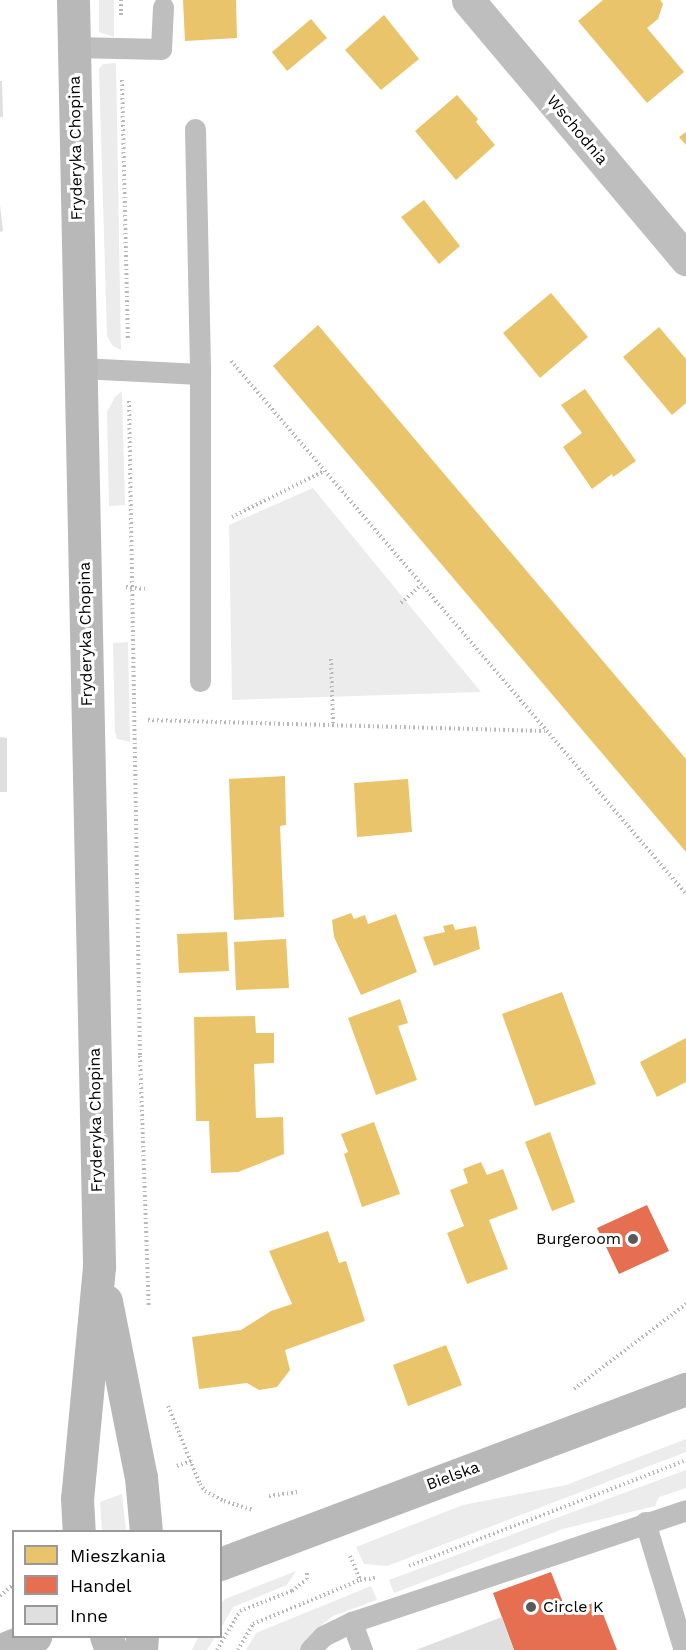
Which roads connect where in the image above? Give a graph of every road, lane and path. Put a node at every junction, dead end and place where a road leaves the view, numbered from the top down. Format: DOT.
graph roads {
  1 [pos="73,0"];
  2 [pos="121,0"];
  3 [pos="468,0"];
  4 [pos="163,7"];
  5 [pos="74,47"];
  6 [pos="122,49"];
  7 [pos="195,129"];
  8 [pos="686,259"];
  9 [pos="200,344"];
  10 [pos="80,368"];
  11 [pos="128,372"];
  12 [pos="200,374"];
  13 [pos="324,471"];
  14 [pos="231,518"];
  15 [pos="421,585"];
  16 [pos="126,587"];
  17 [pos="133,588"];
  18 [pos="146,589"];
  19 [pos="401,603"];
  20 [pos="331,659"];
  21 [pos="200,681"];
  22 [pos="148,720"];
  23 [pos="333,723"];
  24 [pos="546,731"];
  25 [pos="686,894"];
  26 [pos="99,1267"];
  27 [pos="686,1304"];
  28 [pos="149,1312"];
  29 [pos="685,1388"];
  30 [pos="570,1392"];
  31 [pos="165,1400"];
  32 [pos="686,1460"];
  33 [pos="686,1510"];
  34 [pos="258,1511"];
  35 [pos="645,1522"];
  36 [pos="79,1530"];
  37 [pos="146,1530"];
  38 [pos="222,1563"];
  39 [pos="401,1569"];
  40 [pos="360,1580"];
  41 [pos="12,1586"];
  42 [pos="292,1591"];
  43 [pos="0,1596"];
  44 [pos="352,1622"];
  45 [pos="30,1638"];
  46 [pos="1,1650"];
  47 [pos="217,1650"];
  48 [pos="238,1650"];
  49 [pos="310,1650"];
  50 [pos="362,1650"];
  51 [pos="684,1650"];
  1 -- 5 [label="street, Fryderyka Chopina"];
  2 -- 6 [label="path"];
  3 -- 8 [label="street, Wschodnia"];
  4 -- 6 [label="lane"];
  5 -- 6 [label="lane"];
  5 -- 10 [label="street, Fryderyka Chopina"];
  6 -- 11 [label="path"];
  7 -- 9 [label="lane"];
  9 -- 12 [label="lane"];
  9 -- 13 [label="path"];
  10 -- 11 [label="lane"];
  10 -- 26 [label="street, Fryderyka Chopina"];
  11 -- 12 [label="lane"];
  11 -- 17 [label="path"];
  12 -- 21 [label="lane"];
  13 -- 14 [label="path"];
  13 -- 15 [label="path"];
  15 -- 19 [label="path"];
  15 -- 24 [label="path"];
  16 -- 17 [label="path"];
  17 -- 18 [label="path"];
  17 -- 28 [label="path"];
  20 -- 23 [label="path"];
  22 -- 23 [label="path"];
  23 -- 24 [label="path"];
  24 -- 25 [label="path"];
  26 -- 36 [label="street, Fryderyka Chopina"];
  26 -- 37 [label="street, Fryderyka Chopina"];
  27 -- 30 [label="path"];
  29 -- 38 [label="street, Bielska"];
  31 -- 34 [label="path"];
  32 -- 39 [label="path"];
  33 -- 35 [label="lane"];
  35 -- 44 [label="lane"];
  35 -- 51 [label="lane"];
  40 -- 48 [label="path"];
  41 -- 43 [label="path"];
  42 -- 47 [label="path"];
  44 -- 49 [label="lane"];
  44 -- 50 [label="lane"];
  45 -- 46 [label="street"];
}
